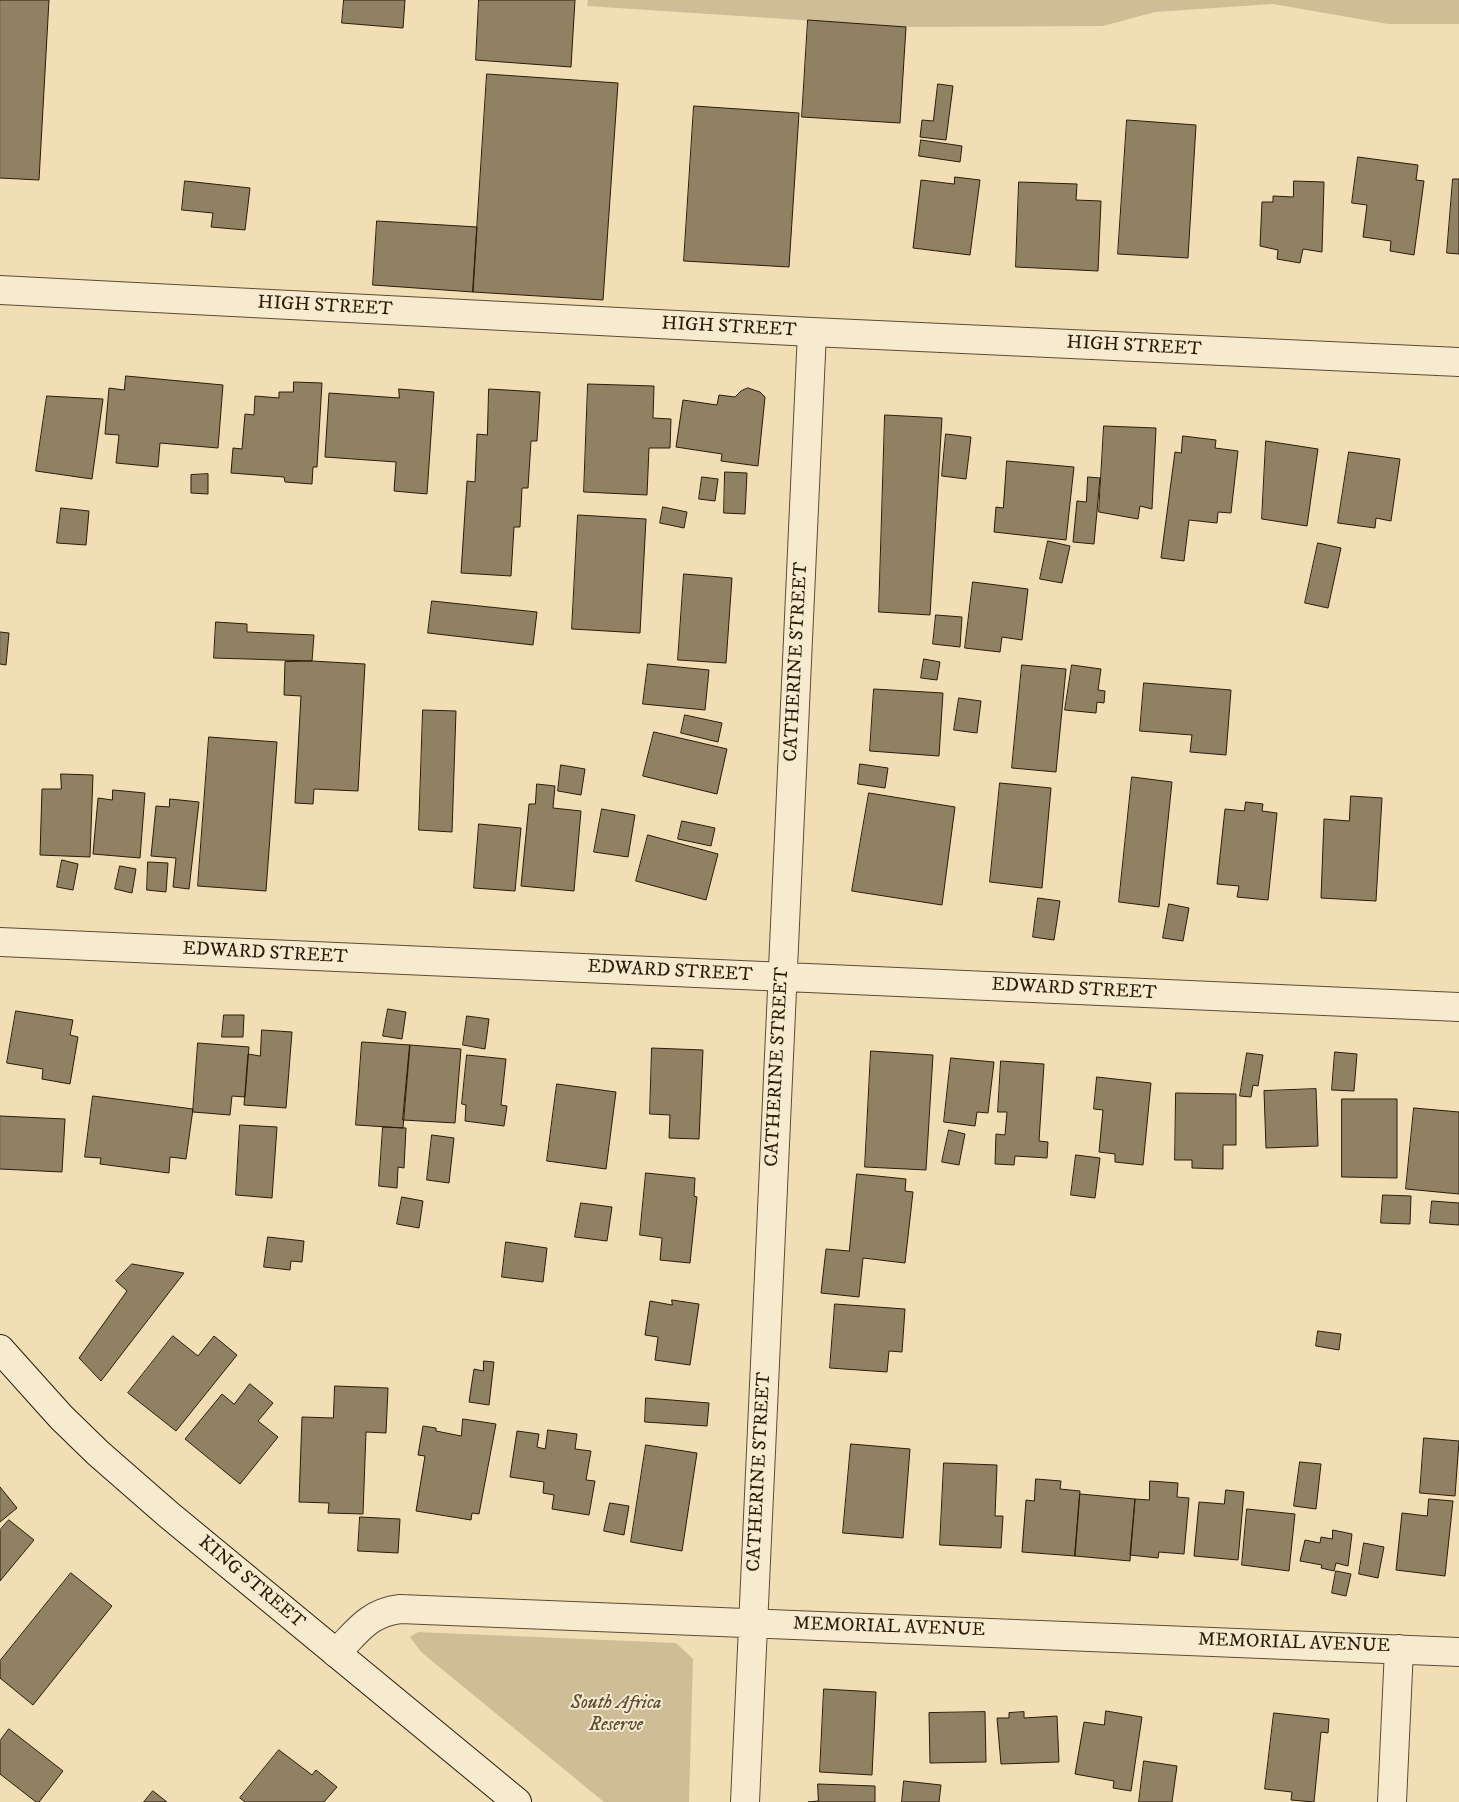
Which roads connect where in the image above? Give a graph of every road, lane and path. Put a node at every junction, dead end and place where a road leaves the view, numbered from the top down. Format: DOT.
graph roads {
  1 [pos="0,290"];
  2 [pos="812,332"];
  3 [pos="1459,362"];
  4 [pos="0,942"];
  5 [pos="782,977"];
  6 [pos="1459,1007"];
  7 [pos="0,1349"];
  8 [pos="752,1622"];
  9 [pos="1399,1649"];
  10 [pos="1459,1652"];
  11 [pos="336,1654"];
  12 [pos="517,1802"];
  13 [pos="745,1802"];
  14 [pos="1392,1802"];
  1 -- 2 [label="street, HIGH STREET"];
  2 -- 3 [label="street, HIGH STREET"];
  2 -- 5 [label="street, CATHERINE STREET"];
  4 -- 5 [label="street, EDWARD STREET"];
  5 -- 6 [label="street, EDWARD STREET"];
  5 -- 8 [label="street, CATHERINE STREET"];
  7 -- 11 [label="street, KING STREET"];
  8 -- 9 [label="street, MEMORIAL AVENUE"];
  8 -- 11 [label="street, MEMORIAL AVENUE"];
  8 -- 13 [label="street, CATHERINE STREET"];
  9 -- 10 [label="street, MEMORIAL AVENUE"];
  9 -- 14 [label="street"];
  11 -- 12 [label="street, KING STREET"];
}
